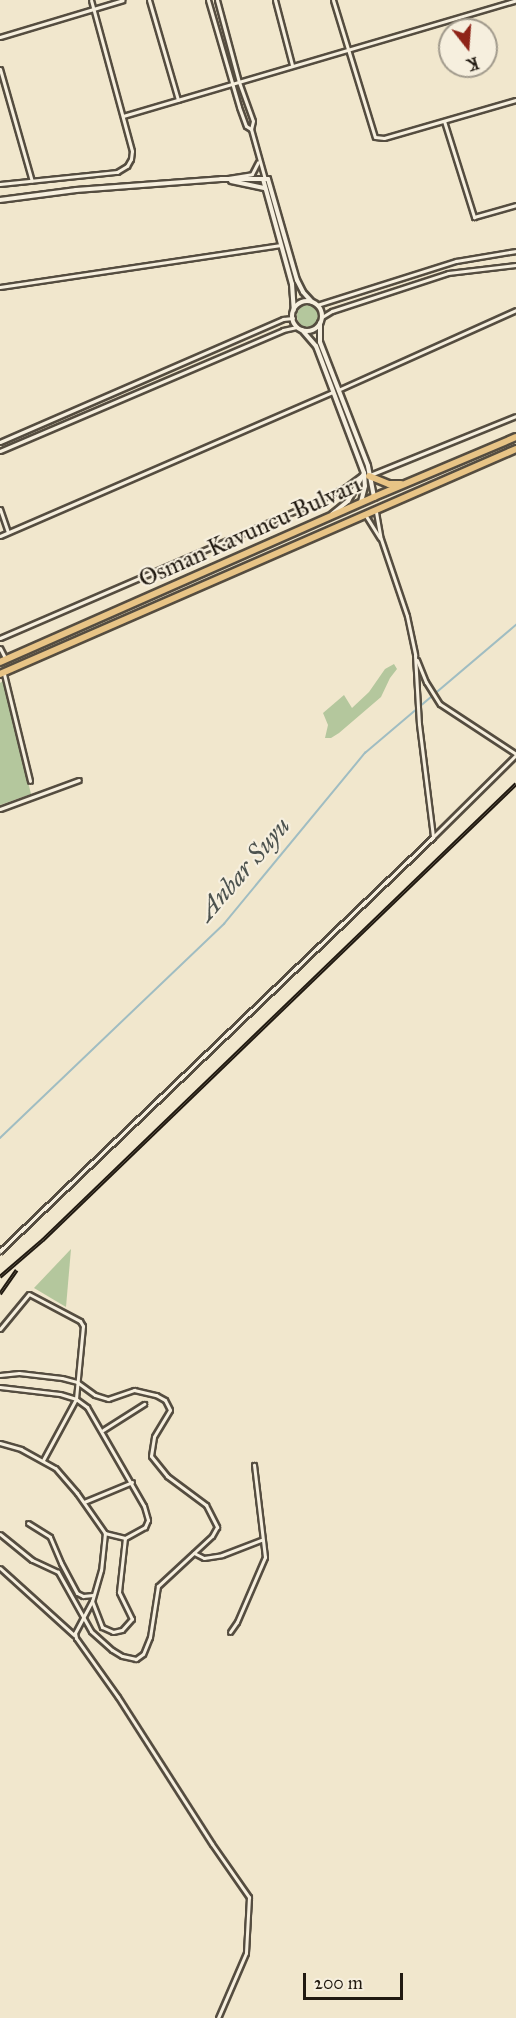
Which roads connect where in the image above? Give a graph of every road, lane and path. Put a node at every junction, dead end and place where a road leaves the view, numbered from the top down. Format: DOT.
graph roads {
  1 [pos="91,0"];
  2 [pos="123,0"];
  3 [pos="149,0"];
  4 [pos="208,0"];
  5 [pos="217,0"];
  6 [pos="274,0"];
  7 [pos="333,0"];
  8 [pos="516,0"];
  9 [pos="94,8"];
  10 [pos="0,37"];
  11 [pos="348,49"];
  12 [pos="292,65"];
  13 [pos="0,69"];
  14 [pos="239,82"];
  15 [pos="232,84"];
  16 [pos="178,100"];
  17 [pos="516,100"];
  18 [pos="123,116"];
  19 [pos="444,121"];
  20 [pos="251,129"];
  21 [pos="259,161"];
  22 [pos="221,178"];
  23 [pos="266,179"];
  24 [pos="32,181"];
  25 [pos="0,184"];
  26 [pos="265,188"];
  27 [pos="0,200"];
  28 [pos="516,205"];
  29 [pos="281,245"];
  30 [pos="516,252"];
  31 [pos="516,265"];
  32 [pos="0,287"];
  33 [pos="315,304"];
  34 [pos="294,310"];
  35 [pos="516,310"];
  36 [pos="292,318"];
  37 [pos="321,320"];
  38 [pos="300,328"];
  39 [pos="338,390"];
  40 [pos="332,392"];
  41 [pos="516,416"];
  42 [pos="516,437"];
  43 [pos="0,442"];
  44 [pos="516,449"];
  45 [pos="0,451"];
  46 [pos="368,475"];
  47 [pos="404,484"];
  48 [pos="374,497"];
  49 [pos="361,502"];
  50 [pos="0,509"];
  51 [pos="376,511"];
  52 [pos="366,516"];
  53 [pos="327,518"];
  54 [pos="8,532"];
  55 [pos="0,536"];
  56 [pos="381,539"];
  57 [pos="0,638"];
  58 [pos="0,648"];
  59 [pos="415,655"];
  60 [pos="3,661"];
  61 [pos="2,673"];
  62 [pos="516,754"];
  63 [pos="79,780"];
  64 [pos="30,781"];
  65 [pos="0,809"];
  66 [pos="433,837"];
  67 [pos="0,1251"];
  68 [pos="0,1329"];
  69 [pos="0,1375"];
  70 [pos="77,1382"];
  71 [pos="0,1388"];
  72 [pos="76,1399"];
  73 [pos="144,1404"];
  74 [pos="103,1430"];
  75 [pos="0,1443"];
  76 [pos="43,1460"];
  77 [pos="254,1465"];
  78 [pos="132,1482"];
  79 [pos="84,1502"];
  80 [pos="28,1523"];
  81 [pos="105,1533"];
  82 [pos="0,1534"];
  83 [pos="125,1538"];
  84 [pos="261,1540"];
  85 [pos="194,1553"];
  86 [pos="0,1568"];
  87 [pos="93,1595"];
  88 [pos="92,1601"];
  89 [pos="83,1617"];
  90 [pos="230,1632"];
  91 [pos="74,1635"];
  92 [pos="218,2018"];
  1 -- 9 [label="street"];
  2 -- 9 [label="street"];
  3 -- 16 [label="street"];
  4 -- 15 [label="street"];
  5 -- 14 [label="street"];
  6 -- 12 [label="street"];
  7 -- 11 [label="street"];
  8 -- 11 [label="street"];
  9 -- 10 [label="street"];
  9 -- 18 [label="street"];
  11 -- 12 [label="street"];
  11 -- 19 [label="street"];
  12 -- 14 [label="street"];
  13 -- 24 [label="street"];
  14 -- 15 [label="street"];
  14 -- 20 [label="street"];
  15 -- 16 [label="street"];
  15 -- 20 [label="street"];
  16 -- 18 [label="street"];
  17 -- 19 [label="street"];
  18 -- 24 [label="street"];
  19 -- 28 [label="street"];
  20 -- 21 [label="street"];
  21 -- 22 [label="street"];
  21 -- 23 [label="street"];
  22 -- 23 [label="street"];
  22 -- 26 [label="street"];
  22 -- 27 [label="street"];
  23 -- 26 [label="street"];
  23 -- 33 [label="street"];
  24 -- 25 [label="street"];
  26 -- 29 [label="street"];
  29 -- 32 [label="street"];
  29 -- 34 [label="street"];
  30 -- 33 [label="street"];
  31 -- 37 [label="street"];
  33 -- 34 [label="street"];
  33 -- 37 [label="street"];
  34 -- 36 [label="street"];
  35 -- 39 [label="street"];
  36 -- 38 [label="street"];
  36 -- 43 [label="street"];
  37 -- 38 [label="street"];
  37 -- 39 [label="street"];
  38 -- 40 [label="street"];
  38 -- 45 [label="street"];
  39 -- 46 [label="street"];
  40 -- 46 [label="street"];
  40 -- 54 [label="street"];
  41 -- 46 [label="street"];
  42 -- 47 [label="highway, Osman Kavuncu Bulvarı"];
  44 -- 51 [label="highway, Osman Kavuncu Bulvarı"];
  46 -- 47 [label="highway"];
  46 -- 48 [label="street"];
  46 -- 49 [label="street"];
  46 -- 53 [label="street"];
  46 -- 57 [label="street"];
  47 -- 48 [label="highway, Osman Kavuncu Bulvarı"];
  48 -- 49 [label="highway, Osman Kavuncu Bulvarı"];
  48 -- 51 [label="highway"];
  49 -- 52 [label="highway"];
  49 -- 53 [label="highway, Osman Kavuncu Bulvarı"];
  50 -- 54 [label="street"];
  51 -- 52 [label="highway, Osman Kavuncu Bulvarı"];
  51 -- 56 [label="street"];
  52 -- 56 [label="street"];
  52 -- 61 [label="highway, Osman Kavuncu Bulvarı"];
  53 -- 60 [label="highway, Osman Kavuncu Bulvarı"];
  54 -- 55 [label="street"];
  56 -- 59 [label="street"];
  58 -- 60 [label="street"];
  59 -- 62 [label="street"];
  59 -- 66 [label="street"];
  61 -- 64 [label="street"];
  62 -- 66 [label="street"];
  63 -- 65 [label="street"];
  66 -- 67 [label="street"];
  68 -- 70 [label="street"];
  69 -- 70 [label="street"];
  70 -- 72 [label="street"];
  70 -- 85 [label="street"];
  71 -- 72 [label="street"];
  72 -- 74 [label="street"];
  72 -- 76 [label="street"];
  73 -- 74 [label="street"];
  74 -- 78 [label="street"];
  75 -- 76 [label="street"];
  76 -- 79 [label="street"];
  77 -- 84 [label="street"];
  78 -- 79 [label="street"];
  78 -- 83 [label="street"];
  79 -- 81 [label="street"];
  80 -- 87 [label="street"];
  81 -- 83 [label="street"];
  81 -- 87 [label="street"];
  82 -- 89 [label="street"];
  83 -- 88 [label="street"];
  84 -- 85 [label="street"];
  84 -- 90 [label="street"];
  85 -- 89 [label="street"];
  86 -- 91 [label="street"];
  87 -- 88 [label="street"];
  88 -- 89 [label="street"];
  89 -- 91 [label="street"];
  91 -- 92 [label="street"];
}
